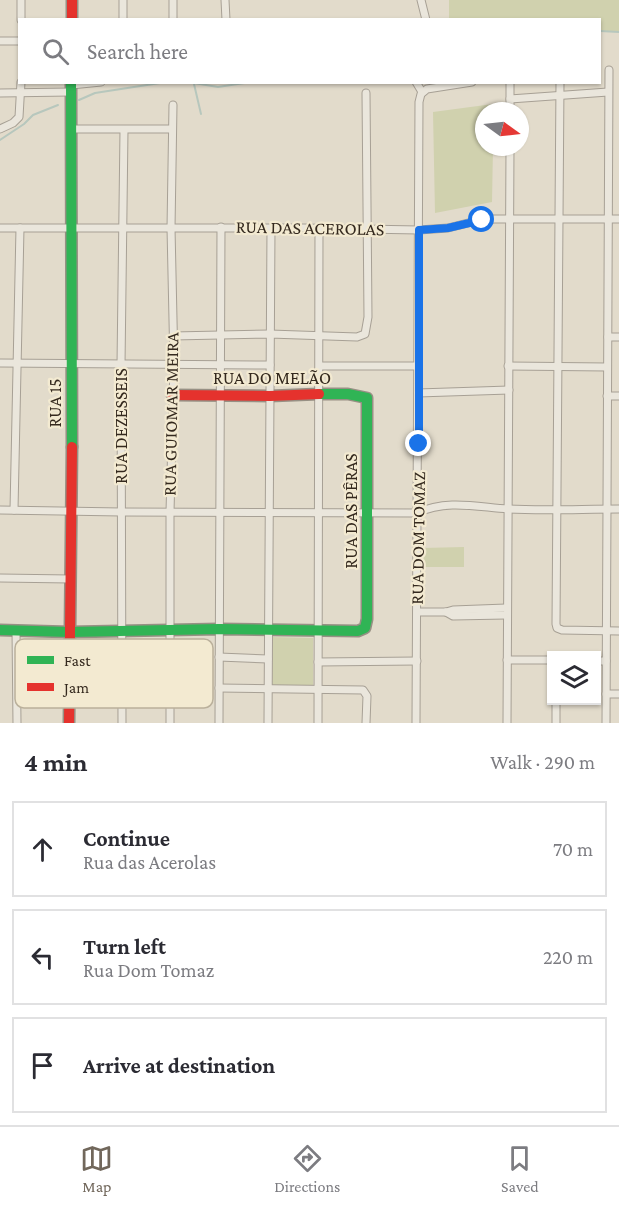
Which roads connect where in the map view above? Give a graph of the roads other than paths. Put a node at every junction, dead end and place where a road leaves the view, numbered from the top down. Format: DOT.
graph roads {
  1 [pos="21,0"];
  2 [pos="72,0"];
  3 [pos="123,0"];
  4 [pos="174,0"];
  5 [pos="225,0"];
  6 [pos="421,0"];
  7 [pos="21,18"];
  8 [pos="72,18"];
  9 [pos="123,18"];
  10 [pos="173,18"];
  11 [pos="226,18"];
  12 [pos="426,18"];
  13 [pos="0,41"];
  14 [pos="18,41"];
  15 [pos="609,70"];
  16 [pos="21,84"];
  17 [pos="89,84"];
  18 [pos="417,84"];
  19 [pos="459,84"];
  20 [pos="510,84"];
  21 [pos="560,84"];
  22 [pos="71,87"];
  23 [pos="422,92"];
  24 [pos="608,92"];
  25 [pos="0,93"];
  26 [pos="20,93"];
  27 [pos="366,93"];
  28 [pos="560,95"];
  29 [pos="510,99"];
  30 [pos="173,105"];
  31 [pos="0,129"];
  32 [pos="71,129"];
  33 [pos="172,129"];
  34 [pos="124,130"];
  35 [pos="510,156"];
  36 [pos="510,219"];
  37 [pos="559,219"];
  38 [pos="608,219"];
  39 [pos="619,219"];
  40 [pos="221,227"];
  41 [pos="0,228"];
  42 [pos="20,228"];
  43 [pos="123,228"];
  44 [pos="171,228"];
  45 [pos="271,228"];
  46 [pos="319,228"];
  47 [pos="72,229"];
  48 [pos="368,229"];
  49 [pos="419,230"];
  50 [pos="270,334"];
  51 [pos="221,335"];
  52 [pos="172,336"];
  53 [pos="319,336"];
  54 [pos="608,337"];
  55 [pos="619,338"];
  56 [pos="0,363"];
  57 [pos="16,364"];
  58 [pos="72,364"];
  59 [pos="221,364"];
  60 [pos="122,365"];
  61 [pos="270,365"];
  62 [pos="174,366"];
  63 [pos="320,366"];
  64 [pos="418,366"];
  65 [pos="508,366"];
  66 [pos="558,366"];
  67 [pos="607,367"];
  68 [pos="509,390"];
  69 [pos="418,393"];
  70 [pos="319,394"];
  71 [pos="172,395"];
  72 [pos="221,395"];
  73 [pos="269,396"];
  74 [pos="607,396"];
  75 [pos="619,396"];
  76 [pos="368,402"];
  77 [pos="557,508"];
  78 [pos="508,509"];
  79 [pos="607,509"];
  80 [pos="619,509"];
  81 [pos="0,510"];
  82 [pos="14,510"];
  83 [pos="72,511"];
  84 [pos="121,512"];
  85 [pos="170,512"];
  86 [pos="220,512"];
  87 [pos="269,512"];
  88 [pos="367,512"];
  89 [pos="318,513"];
  90 [pos="417,513"];
  91 [pos="0,578"];
  92 [pos="70,579"];
  93 [pos="506,611"];
  94 [pos="417,612"];
  95 [pos="219,629"];
  96 [pos="0,630"];
  97 [pos="16,630"];
  98 [pos="122,630"];
  99 [pos="270,630"];
  100 [pos="170,631"];
  101 [pos="317,631"];
  102 [pos="619,631"];
  103 [pos="70,632"];
  104 [pos="606,632"];
  105 [pos="16,639"];
  106 [pos="70,639"];
  107 [pos="122,639"];
  108 [pos="170,639"];
  109 [pos="219,657"];
  110 [pos="268,659"];
  111 [pos="507,660"];
  112 [pos="547,660"];
  113 [pos="417,661"];
  114 [pos="601,661"];
  115 [pos="606,661"];
  116 [pos="318,662"];
  117 [pos="219,688"];
  118 [pos="268,688"];
  119 [pos="318,689"];
  120 [pos="606,694"];
  121 [pos="619,694"];
  122 [pos="556,705"];
  123 [pos="17,708"];
  124 [pos="69,708"];
  125 [pos="17,723"];
  126 [pos="69,723"];
  127 [pos="219,723"];
  128 [pos="268,723"];
  129 [pos="318,723"];
  130 [pos="366,723"];
  131 [pos="416,723"];
  132 [pos="507,723"];
  133 [pos="556,723"];
  134 [pos="606,723"];
  1 -- 7 [label="street"];
  2 -- 8 [label="street"];
  3 -- 9 [label="street"];
  4 -- 10 [label="street"];
  5 -- 11 [label="street"];
  6 -- 12 [label="street"];
  13 -- 14 [label="street"];
  15 -- 24 [label="street"];
  16 -- 26 [label="street"];
  17 -- 22 [label="street"];
  18 -- 23 [label="street"];
  19 -- 23 [label="street"];
  20 -- 29 [label="street"];
  21 -- 28 [label="street"];
  22 -- 26 [label="street"];
  22 -- 32 [label="street, RUA 15"];
  23 -- 49 [label="street, RUA DOM TOMAZ"];
  24 -- 28 [label="street"];
  24 -- 38 [label="street"];
  25 -- 26 [label="street"];
  26 -- 31 [label="street"];
  27 -- 48 [label="street"];
  28 -- 29 [label="street"];
  28 -- 37 [label="street"];
  30 -- 33 [label="street, RUA GUIOMAR MEIRA"];
  32 -- 34 [label="street"];
  32 -- 47 [label="street, RUA 15"];
  33 -- 34 [label="street"];
  33 -- 44 [label="street, RUA GUIOMAR MEIRA"];
  34 -- 43 [label="street, RUA DEZESSEIS"];
  35 -- 36 [label="street"];
  36 -- 37 [label="street, RUA DAS ACEROLAS"];
  36 -- 49 [label="street, RUA DAS ACEROLAS"];
  36 -- 65 [label="street"];
  37 -- 38 [label="street, RUA DAS ACEROLAS"];
  37 -- 66 [label="street"];
  38 -- 39 [label="street, RUA DAS ACEROLAS"];
  38 -- 54 [label="street"];
  40 -- 44 [label="street, RUA DAS ACEROLAS"];
  40 -- 45 [label="street, RUA DAS ACEROLAS"];
  40 -- 51 [label="street"];
  41 -- 42 [label="street, RUA DAS ACEROLAS"];
  42 -- 47 [label="street, RUA DAS ACEROLAS"];
  42 -- 57 [label="street"];
  43 -- 44 [label="street, RUA DAS ACEROLAS"];
  43 -- 47 [label="street, RUA DAS ACEROLAS"];
  43 -- 60 [label="street, RUA DEZESSEIS"];
  44 -- 52 [label="street, RUA GUIOMAR MEIRA"];
  45 -- 46 [label="street, RUA DAS ACEROLAS"];
  45 -- 50 [label="street"];
  46 -- 48 [label="street, RUA DAS ACEROLAS"];
  46 -- 53 [label="street"];
  47 -- 58 [label="street, RUA 15"];
  48 -- 49 [label="street, RUA DAS ACEROLAS"];
  48 -- 53 [label="street"];
  49 -- 64 [label="street, RUA DOM TOMAZ"];
  50 -- 51 [label="street"];
  50 -- 53 [label="street"];
  50 -- 61 [label="street"];
  51 -- 52 [label="street"];
  51 -- 59 [label="street"];
  52 -- 62 [label="street, RUA GUIOMAR MEIRA"];
  53 -- 63 [label="street"];
  54 -- 55 [label="street"];
  54 -- 67 [label="street"];
  56 -- 57 [label="street"];
  57 -- 58 [label="street"];
  57 -- 82 [label="street"];
  58 -- 60 [label="street"];
  58 -- 83 [label="street, RUA 15"];
  59 -- 61 [label="street"];
  59 -- 62 [label="street"];
  59 -- 72 [label="street"];
  60 -- 62 [label="street"];
  60 -- 84 [label="street, RUA DEZESSEIS"];
  61 -- 73 [label="street"];
  62 -- 71 [label="street, RUA GUIOMAR MEIRA"];
  63 -- 64 [label="street"];
  63 -- 70 [label="street"];
  64 -- 69 [label="street, RUA DOM TOMAZ"];
  65 -- 66 [label="street"];
  65 -- 68 [label="street"];
  66 -- 67 [label="street"];
  66 -- 77 [label="street"];
  67 -- 74 [label="street"];
  68 -- 69 [label="street"];
  68 -- 78 [label="street"];
  69 -- 90 [label="street, RUA DOM TOMAZ"];
  70 -- 73 [label="street, RUA DO MELÃO"];
  70 -- 76 [label="street, RUA DO MELÃO"];
  70 -- 89 [label="street"];
  71 -- 72 [label="street, RUA DO MELÃO"];
  71 -- 85 [label="street, RUA GUIOMAR MEIRA"];
  72 -- 73 [label="street, RUA DO MELÃO"];
  72 -- 86 [label="street"];
  73 -- 87 [label="street"];
  74 -- 75 [label="street"];
  74 -- 79 [label="street"];
  76 -- 88 [label="street, RUA DAS PÊRAS"];
  77 -- 78 [label="street"];
  77 -- 79 [label="street"];
  77 -- 104 [label="street"];
  78 -- 90 [label="street"];
  78 -- 93 [label="street"];
  79 -- 80 [label="street"];
  79 -- 104 [label="street"];
  81 -- 82 [label="street"];
  82 -- 83 [label="street"];
  83 -- 84 [label="street"];
  83 -- 92 [label="street, RUA 15"];
  84 -- 85 [label="street"];
  84 -- 98 [label="street, RUA DEZESSEIS"];
  85 -- 86 [label="street"];
  85 -- 100 [label="street, RUA GUIOMAR MEIRA"];
  86 -- 87 [label="street"];
  86 -- 95 [label="street"];
  87 -- 89 [label="street"];
  87 -- 99 [label="street"];
  88 -- 89 [label="street"];
  88 -- 90 [label="street"];
  88 -- 101 [label="street, RUA DAS PÊRAS"];
  89 -- 101 [label="street"];
  90 -- 94 [label="street, RUA DOM TOMAZ"];
  91 -- 92 [label="street"];
  92 -- 103 [label="street, RUA 15"];
  93 -- 94 [label="street"];
  93 -- 111 [label="street"];
  94 -- 113 [label="street, RUA DOM TOMAZ"];
  95 -- 99 [label="street"];
  95 -- 100 [label="street"];
  95 -- 109 [label="street"];
  96 -- 97 [label="street"];
  97 -- 103 [label="street"];
  97 -- 105 [label="street"];
  98 -- 100 [label="street"];
  98 -- 103 [label="street"];
  98 -- 107 [label="street, RUA DEZESSEIS"];
  99 -- 101 [label="street"];
  99 -- 110 [label="street"];
  100 -- 108 [label="street, RUA GUIOMAR MEIRA"];
  101 -- 116 [label="street"];
  102 -- 104 [label="street"];
  103 -- 106 [label="street, RUA 15"];
  104 -- 115 [label="street"];
  109 -- 110 [label="street"];
  109 -- 117 [label="street"];
  110 -- 118 [label="street"];
  111 -- 112 [label="street"];
  111 -- 132 [label="street"];
  113 -- 116 [label="street"];
  113 -- 131 [label="street, RUA DOM TOMAZ"];
  114 -- 115 [label="street"];
  115 -- 120 [label="street"];
  116 -- 119 [label="street"];
  117 -- 118 [label="street"];
  117 -- 127 [label="street"];
  118 -- 119 [label="street"];
  118 -- 128 [label="street"];
  119 -- 129 [label="street"];
  119 -- 130 [label="street"];
  120 -- 121 [label="street"];
  120 -- 134 [label="street"];
  122 -- 133 [label="street"];
  123 -- 125 [label="street"];
  124 -- 126 [label="street, RUA 15"];
}
